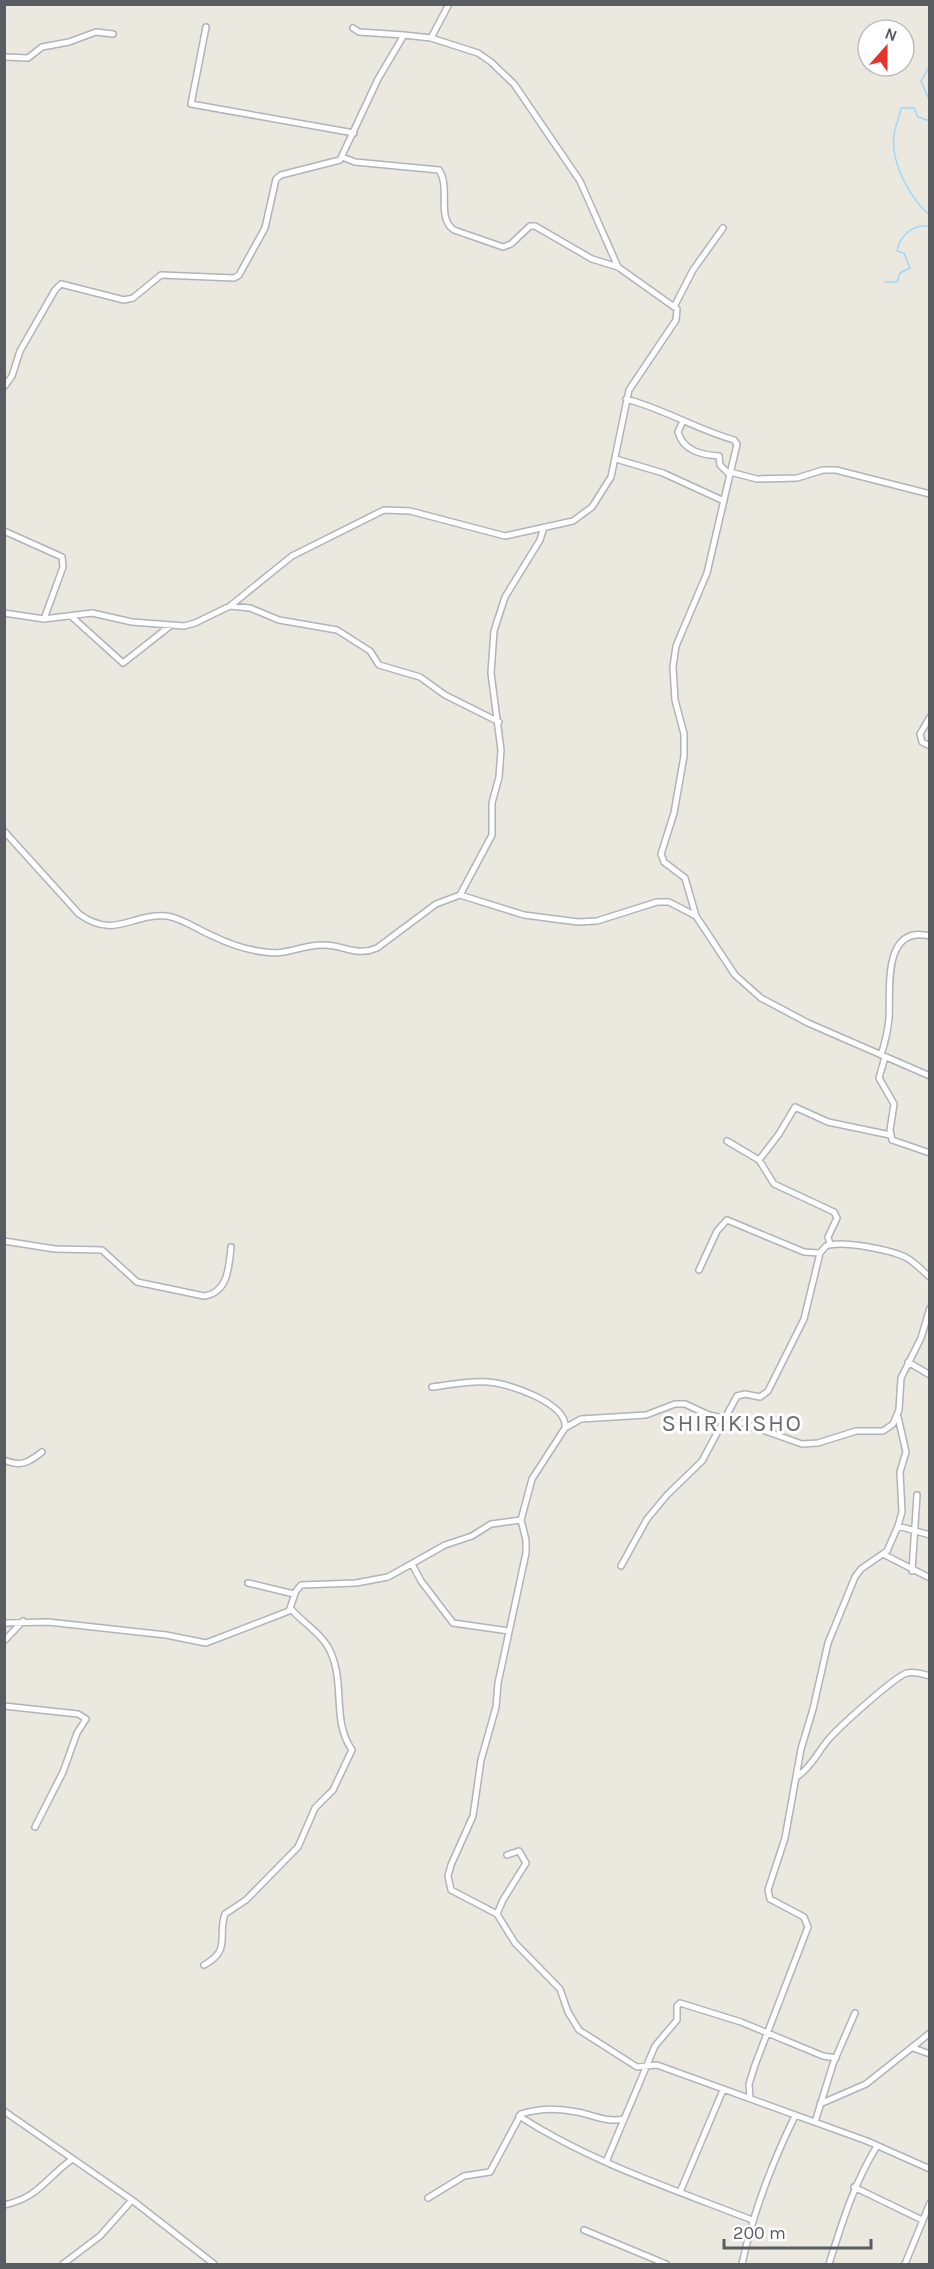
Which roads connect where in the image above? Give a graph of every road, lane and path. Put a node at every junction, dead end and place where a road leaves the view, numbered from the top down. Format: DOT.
graph roads {
  1 [pos="449,4"];
  2 [pos="207,27"];
  3 [pos="353,28"];
  4 [pos="112,34"];
  5 [pos="404,35"];
  6 [pos="431,38"];
  7 [pos="4,57"];
  8 [pos="354,133"];
  9 [pos="342,157"];
  10 [pos="723,228"];
  11 [pos="618,267"];
  12 [pos="675,305"];
  13 [pos="4,387"];
  14 [pos="626,399"];
  15 [pos="683,421"];
  16 [pos="616,459"];
  17 [pos="730,473"];
  18 [pos="930,494"];
  19 [pos="724,501"];
  20 [pos="544,527"];
  21 [pos="4,531"];
  22 [pos="230,606"];
  23 [pos="4,613"];
  24 [pos="71,616"];
  25 [pos="44,620"];
  26 [pos="170,625"];
  27 [pos="930,717"];
  28 [pos="499,722"];
  29 [pos="930,746"];
  30 [pos="4,831"];
  31 [pos="460,895"];
  32 [pos="696,916"];
  33 [pos="930,936"];
  34 [pos="883,1056"];
  35 [pos="930,1076"];
  36 [pos="890,1135"];
  37 [pos="727,1141"];
  38 [pos="930,1153"];
  39 [pos="759,1160"];
  40 [pos="4,1241"];
  41 [pos="831,1244"];
  42 [pos="231,1247"];
  43 [pos="820,1253"];
  44 [pos="699,1270"];
  45 [pos="930,1277"];
  46 [pos="930,1308"];
  47 [pos="908,1362"];
  48 [pos="930,1375"];
  49 [pos="432,1387"];
  50 [pos="898,1417"];
  51 [pos="724,1418"];
  52 [pos="565,1428"];
  53 [pos="42,1452"];
  54 [pos="4,1460"];
  55 [pos="917,1495"];
  56 [pos="521,1520"];
  57 [pos="898,1526"];
  58 [pos="914,1531"];
  59 [pos="930,1535"];
  60 [pos="883,1554"];
  61 [pos="412,1564"];
  62 [pos="621,1566"];
  63 [pos="912,1571"];
  64 [pos="930,1578"];
  65 [pos="248,1583"];
  66 [pos="294,1594"];
  67 [pos="291,1609"];
  68 [pos="23,1621"];
  69 [pos="4,1623"];
  70 [pos="509,1631"];
  71 [pos="4,1641"];
  72 [pos="930,1676"];
  73 [pos="4,1706"];
  74 [pos="798,1776"];
  75 [pos="35,1827"];
  76 [pos="507,1855"];
  77 [pos="498,1914"];
  78 [pos="204,1965"];
  79 [pos="855,2013"];
  80 [pos="767,2034"];
  81 [pos="930,2034"];
  82 [pos="913,2048"];
  83 [pos="930,2054"];
  84 [pos="836,2058"];
  85 [pos="646,2067"];
  86 [pos="723,2090"];
  87 [pos="750,2098"];
  88 [pos="820,2104"];
  89 [pos="4,2111"];
  90 [pos="519,2116"];
  91 [pos="795,2116"];
  92 [pos="624,2119"];
  93 [pos="815,2122"];
  94 [pos="877,2146"];
  95 [pos="71,2160"];
  96 [pos="606,2162"];
  97 [pos="930,2169"];
  98 [pos="854,2187"];
  99 [pos="680,2192"];
  100 [pos="428,2198"];
  101 [pos="132,2200"];
  102 [pos="930,2203"];
  103 [pos="4,2205"];
  104 [pos="752,2220"];
  105 [pos="922,2220"];
  106 [pos="584,2230"];
  107 [pos="63,2265"];
  108 [pos="214,2265"];
  109 [pos="666,2265"];
  110 [pos="742,2265"];
  111 [pos="829,2265"];
  112 [pos="905,2265"];
  1 -- 6 [label="street"];
  2 -- 8 [label="street"];
  3 -- 5 [label="street"];
  4 -- 7 [label="street"];
  5 -- 6 [label="street"];
  5 -- 8 [label="street"];
  6 -- 11 [label="street"];
  8 -- 9 [label="street"];
  9 -- 11 [label="street"];
  9 -- 13 [label="street"];
  10 -- 12 [label="street"];
  11 -- 12 [label="street"];
  12 -- 14 [label="street"];
  14 -- 15 [label="street"];
  14 -- 16 [label="street"];
  15 -- 17 [label="street"];
  15 -- 17 [label="street"];
  16 -- 19 [label="street"];
  16 -- 20 [label="street"];
  17 -- 18 [label="street"];
  17 -- 19 [label="street"];
  19 -- 32 [label="street"];
  20 -- 22 [label="street"];
  20 -- 28 [label="street"];
  21 -- 25 [label="street"];
  22 -- 26 [label="street"];
  22 -- 28 [label="street"];
  23 -- 25 [label="street"];
  24 -- 25 [label="street"];
  24 -- 26 [label="street"];
  24 -- 26 [label="street"];
  27 -- 29 [label="street"];
  28 -- 31 [label="street"];
  30 -- 31 [label="street"];
  31 -- 32 [label="street"];
  32 -- 34 [label="street"];
  33 -- 34 [label="street"];
  34 -- 35 [label="street"];
  34 -- 36 [label="street"];
  36 -- 38 [label="street"];
  36 -- 39 [label="street"];
  37 -- 39 [label="street"];
  39 -- 41 [label="street"];
  40 -- 42 [label="street"];
  41 -- 43 [label="street"];
  41 -- 45 [label="street"];
  43 -- 44 [label="street"];
  43 -- 51 [label="street"];
  46 -- 47 [label="street"];
  47 -- 48 [label="street"];
  47 -- 50 [label="street"];
  49 -- 52 [label="street"];
  50 -- 51 [label="street"];
  50 -- 57 [label="street"];
  51 -- 52 [label="street"];
  51 -- 62 [label="street"];
  52 -- 56 [label="street"];
  53 -- 54 [label="street"];
  55 -- 58 [label="street"];
  56 -- 61 [label="street"];
  56 -- 70 [label="street"];
  57 -- 58 [label="street"];
  57 -- 60 [label="street"];
  58 -- 59 [label="street"];
  58 -- 63 [label="street"];
  60 -- 63 [label="street"];
  60 -- 74 [label="street"];
  61 -- 66 [label="street"];
  61 -- 70 [label="street"];
  63 -- 64 [label="street"];
  65 -- 66 [label="street"];
  66 -- 67 [label="street"];
  67 -- 68 [label="street"];
  67 -- 78 [label="street"];
  68 -- 69 [label="street"];
  68 -- 71 [label="street"];
  70 -- 77 [label="street"];
  72 -- 74 [label="street"];
  73 -- 75 [label="street"];
  74 -- 80 [label="street"];
  76 -- 77 [label="street"];
  77 -- 85 [label="street"];
  79 -- 84 [label="street"];
  80 -- 84 [label="street"];
  80 -- 85 [label="street"];
  80 -- 87 [label="street"];
  81 -- 82 [label="street"];
  82 -- 83 [label="street"];
  82 -- 88 [label="street"];
  84 -- 88 [label="street"];
  85 -- 86 [label="street"];
  85 -- 92 [label="street"];
  86 -- 87 [label="street"];
  86 -- 99 [label="street"];
  87 -- 91 [label="street"];
  88 -- 93 [label="street"];
  89 -- 95 [label="street"];
  90 -- 92 [label="street"];
  90 -- 96 [label="street"];
  90 -- 100 [label="street"];
  91 -- 93 [label="street"];
  91 -- 104 [label="street"];
  92 -- 96 [label="street"];
  93 -- 94 [label="street"];
  94 -- 97 [label="street"];
  94 -- 98 [label="street"];
  95 -- 101 [label="street"];
  95 -- 103 [label="street"];
  96 -- 99 [label="street"];
  98 -- 105 [label="street"];
  98 -- 111 [label="street"];
  99 -- 104 [label="street"];
  101 -- 107 [label="street"];
  101 -- 108 [label="street"];
  102 -- 105 [label="street"];
  104 -- 110 [label="street"];
  105 -- 112 [label="street"];
  106 -- 109 [label="street"];
}
